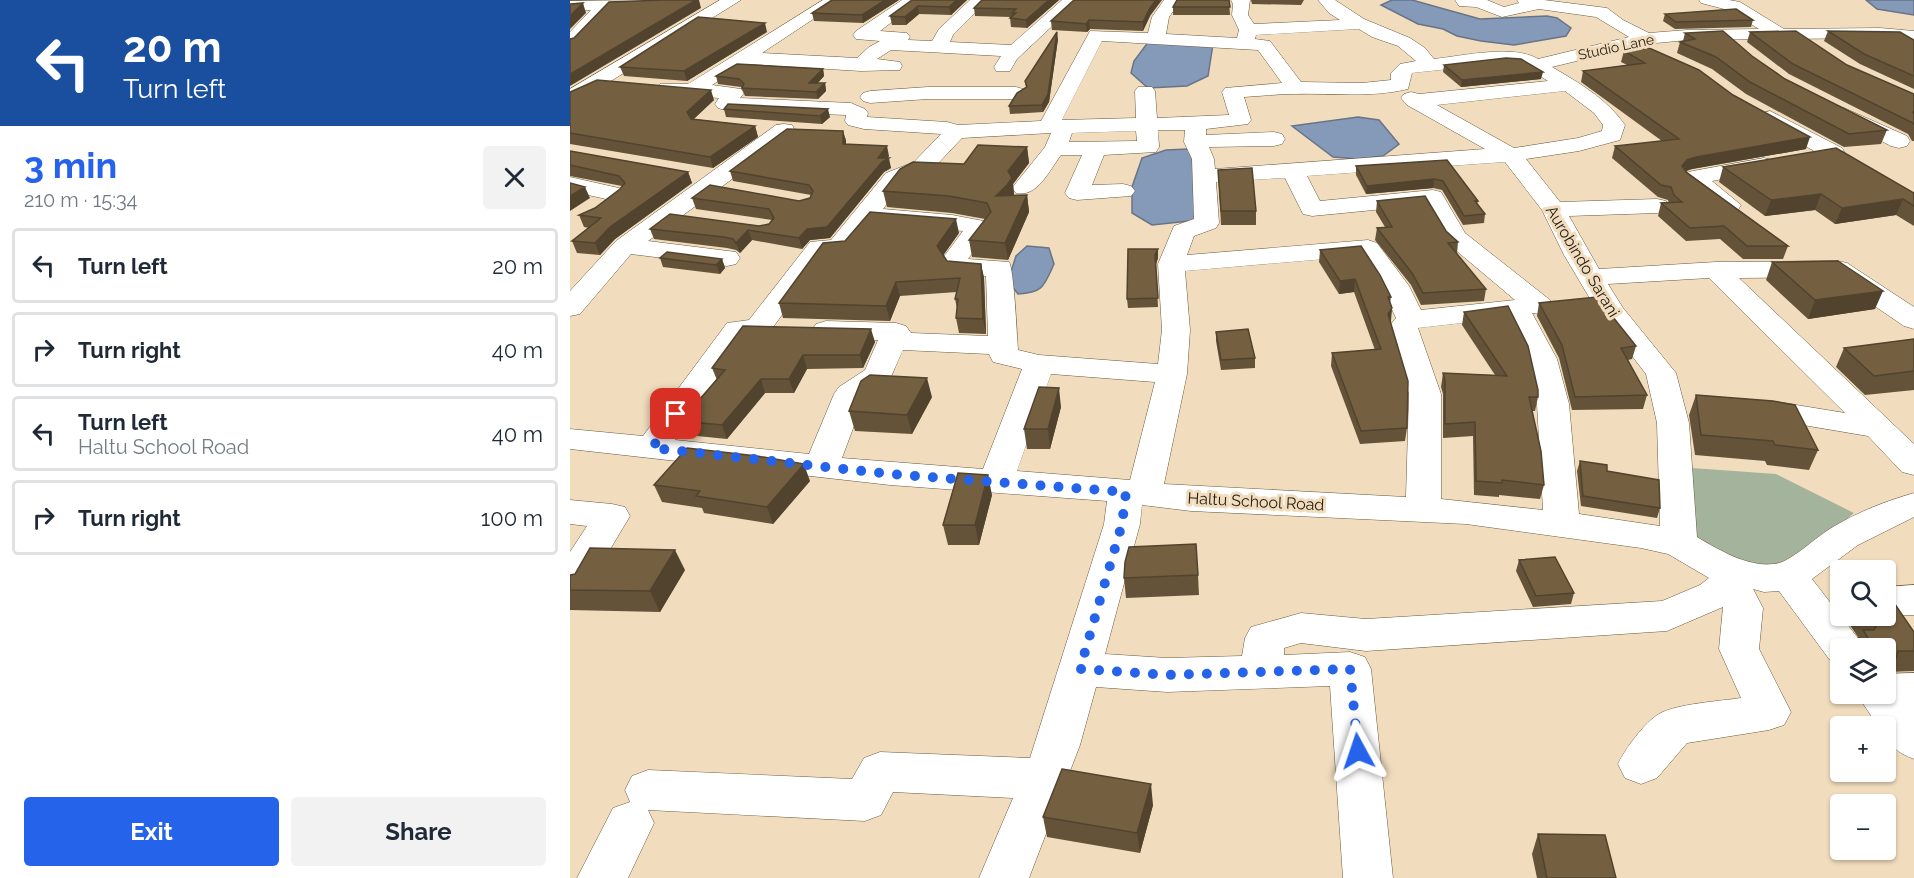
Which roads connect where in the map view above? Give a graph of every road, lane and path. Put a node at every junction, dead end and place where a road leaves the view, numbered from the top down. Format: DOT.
graph roads {
  1 [pos="713,0"];
  2 [pos="734,0"];
  3 [pos="834,0"];
  4 [pos="914,0"];
  5 [pos="980,0"];
  6 [pos="1072,0"];
  7 [pos="1173,0"];
  8 [pos="1463,0"];
  9 [pos="1707,0"];
  10 [pos="655,2"];
  11 [pos="1533,2"];
  12 [pos="1239,4"];
  13 [pos="606,5"];
  14 [pos="1323,5"];
  15 [pos="570,6"];
  16 [pos="1258,7"];
  17 [pos="694,10"];
  18 [pos="731,21"];
  19 [pos="763,24"];
  20 [pos="1359,24"];
  21 [pos="1619,25"];
  22 [pos="794,26"];
  23 [pos="1038,32"];
  24 [pos="1788,34"];
  25 [pos="1096,35"];
  26 [pos="1914,36"];
  27 [pos="1247,37"];
  28 [pos="1157,38"];
  29 [pos="1639,40"];
  30 [pos="1736,40"];
  31 [pos="570,42"];
  32 [pos="938,47"];
  33 [pos="1822,51"];
  34 [pos="1663,56"];
  35 [pos="742,58"];
  36 [pos="896,62"];
  37 [pos="1007,63"];
  38 [pos="1429,65"];
  39 [pos="1535,65"];
  40 [pos="981,71"];
  41 [pos="595,84"];
  42 [pos="1568,85"];
  43 [pos="570,87"];
  44 [pos="1295,88"];
  45 [pos="691,90"];
  46 [pos="1145,91"];
  47 [pos="1016,93"];
  48 [pos="1407,93"];
  49 [pos="570,97"];
  50 [pos="870,97"];
  51 [pos="725,104"];
  52 [pos="1827,105"];
  53 [pos="1749,106"];
  54 [pos="853,111"];
  55 [pos="708,118"];
  56 [pos="1148,124"];
  57 [pos="753,128"];
  58 [pos="955,132"];
  59 [pos="1195,132"];
  60 [pos="1056,133"];
  61 [pos="1274,139"];
  62 [pos="1899,141"];
  63 [pos="1096,148"];
  64 [pos="1511,155"];
  65 [pos="1417,160"];
  66 [pos="684,172"];
  67 [pos="1293,172"];
  68 [pos="1205,176"];
  69 [pos="570,184"];
  70 [pos="720,184"];
  71 [pos="1024,188"];
  72 [pos="1123,191"];
  73 [pos="1433,197"];
  74 [pos="1657,206"];
  75 [pos="1553,209"];
  76 [pos="586,214"];
  77 [pos="667,214"];
  78 [pos="866,215"];
  79 [pos="699,218"];
  80 [pos="1745,218"];
  81 [pos="1780,244"];
  82 [pos="625,246"];
  83 [pos="727,258"];
  84 [pos="1171,264"];
  85 [pos="1816,269"];
  86 [pos="1716,270"];
  87 [pos="1597,288"];
  88 [pos="1547,305"];
  89 [pos="570,308"];
  90 [pos="1412,320"];
  91 [pos="1914,320"];
  92 [pos="758,328"];
  93 [pos="896,332"];
  94 [pos="1003,346"];
  95 [pos="1039,364"];
  96 [pos="1172,374"];
  97 [pos="1778,412"];
  98 [pos="1880,428"];
  99 [pos="570,439"];
  100 [pos="652,448"];
  101 [pos="1914,464"];
  102 [pos="820,467"];
  103 [pos="996,481"];
  104 [pos="1135,493"];
  105 [pos="1914,506"];
  106 [pos="1423,510"];
  107 [pos="570,512"];
  108 [pos="1562,525"];
  109 [pos="1679,543"];
  110 [pos="1736,577"];
  111 [pos="570,583"];
  112 [pos="1813,595"];
  113 [pos="1914,600"];
  114 [pos="1896,601"];
  115 [pos="1837,638"];
  116 [pos="1080,669"];
  117 [pos="1261,672"];
  118 [pos="1914,690"];
  119 [pos="1896,691"];
  120 [pos="1886,704"];
  121 [pos="1914,740"];
  122 [pos="1641,764"];
  123 [pos="1044,779"];
  124 [pos="602,878"];
  125 [pos="1004,878"];
  126 [pos="1368,878"];
  1 -- 17 [label="street"];
  2 -- 17 [label="street"];
  3 -- 22 [label="street"];
  4 -- 36 [label="street"];
  5 -- 32 [label="street"];
  6 -- 23 [label="street"];
  7 -- 28 [label="street"];
  8 -- 11 [label="street"];
  9 -- 24 [label="street"];
  10 -- 13 [label="street"];
  11 -- 21 [label="street"];
  12 -- 16 [label="street"];
  12 -- 27 [label="street"];
  13 -- 15 [label="street"];
  13 -- 31 [label="street"];
  14 -- 20 [label="street"];
  17 -- 18 [label="street"];
  17 -- 41 [label="street"];
  19 -- 22 [label="street"];
  20 -- 27 [label="street"];
  20 -- 38 [label="street"];
  21 -- 29 [label="street"];
  21 -- 30 [label="street"];
  22 -- 35 [label="street"];
  23 -- 25 [label="street"];
  23 -- 37 [label="street"];
  24 -- 26 [label="street, Studio Lane"];
  24 -- 30 [label="street, Studio Lane"];
  24 -- 33 [label="street"];
  25 -- 28 [label="street"];
  25 -- 60 [label="street"];
  27 -- 28 [label="street"];
  27 -- 44 [label="street"];
  29 -- 30 [label="street, Studio Lane"];
  29 -- 34 [label="street"];
  29 -- 39 [label="street, Studio Lane"];
  32 -- 36 [label="street"];
  32 -- 37 [label="street"];
  35 -- 36 [label="street"];
  35 -- 45 [label="street"];
  36 -- 50 [label="street"];
  37 -- 40 [label="street"];
  38 -- 39 [label="street"];
  38 -- 48 [label="street"];
  39 -- 42 [label="street"];
  41 -- 43 [label="street"];
  41 -- 45 [label="street"];
  41 -- 49 [label="street"];
  42 -- 48 [label="street"];
  42 -- 64 [label="street"];
  44 -- 48 [label="street"];
  44 -- 59 [label="street"];
  45 -- 51 [label="street"];
  46 -- 56 [label="street"];
  47 -- 50 [label="street"];
  48 -- 64 [label="street"];
  50 -- 54 [label="street"];
  51 -- 54 [label="street"];
  51 -- 55 [label="street"];
  52 -- 62 [label="street"];
  53 -- 80 [label="street"];
  54 -- 58 [label="street"];
  56 -- 59 [label="street"];
  56 -- 60 [label="street"];
  56 -- 63 [label="street"];
  57 -- 70 [label="street"];
  58 -- 60 [label="street"];
  58 -- 78 [label="street"];
  59 -- 61 [label="street"];
  59 -- 68 [label="street"];
  60 -- 63 [label="street"];
  60 -- 71 [label="street"];
  63 -- 72 [label="street"];
  64 -- 65 [label="street"];
  64 -- 75 [label="street, Aurobindo Sarani"];
  65 -- 67 [label="street"];
  65 -- 73 [label="street"];
  66 -- 70 [label="street"];
  67 -- 68 [label="street"];
  67 -- 73 [label="street"];
  68 -- 84 [label="street"];
  69 -- 76 [label="street"];
  70 -- 77 [label="street"];
  73 -- 88 [label="street"];
  74 -- 75 [label="street"];
  75 -- 87 [label="street, Aurobindo Sarani"];
  77 -- 79 [label="street"];
  77 -- 82 [label="street"];
  78 -- 92 [label="street"];
  78 -- 94 [label="street"];
  81 -- 85 [label="street"];
  82 -- 83 [label="street"];
  82 -- 89 [label="street"];
  84 -- 90 [label="street"];
  84 -- 96 [label="street"];
  85 -- 86 [label="street"];
  85 -- 91 [label="street"];
  86 -- 87 [label="street"];
  86 -- 98 [label="street"];
  87 -- 88 [label="street"];
  87 -- 109 [label="street, Aurobindo Sarani"];
  88 -- 90 [label="street"];
  88 -- 108 [label="street"];
  90 -- 106 [label="street"];
  92 -- 93 [label="street"];
  92 -- 100 [label="street"];
  93 -- 94 [label="street"];
  93 -- 102 [label="street"];
  94 -- 95 [label="street"];
  95 -- 96 [label="street"];
  95 -- 103 [label="street"];
  96 -- 104 [label="street"];
  97 -- 98 [label="street"];
  98 -- 101 [label="street"];
  99 -- 100 [label="street, Haltu School Road"];
  100 -- 102 [label="street, Haltu School Road"];
  102 -- 103 [label="street, Haltu School Road"];
  103 -- 104 [label="street, Haltu School Road"];
  104 -- 106 [label="street, Haltu School Road"];
  104 -- 116 [label="street"];
  105 -- 112 [label="street"];
  106 -- 108 [label="street, Haltu School Road"];
  107 -- 111 [label="street"];
  108 -- 109 [label="street, Haltu School Road"];
  109 -- 110 [label="street, Haltu School Road"];
  110 -- 112 [label="street, Haltu School Road"];
  110 -- 117 [label="street"];
  110 -- 122 [label="street"];
  112 -- 115 [label="street"];
  113 -- 114 [label="street"];
  116 -- 117 [label="street"];
  116 -- 123 [label="street"];
  117 -- 126 [label="street"];
  118 -- 119 [label="street"];
  120 -- 121 [label="street"];
  123 -- 124 [label="street"];
  123 -- 125 [label="street"];
}
